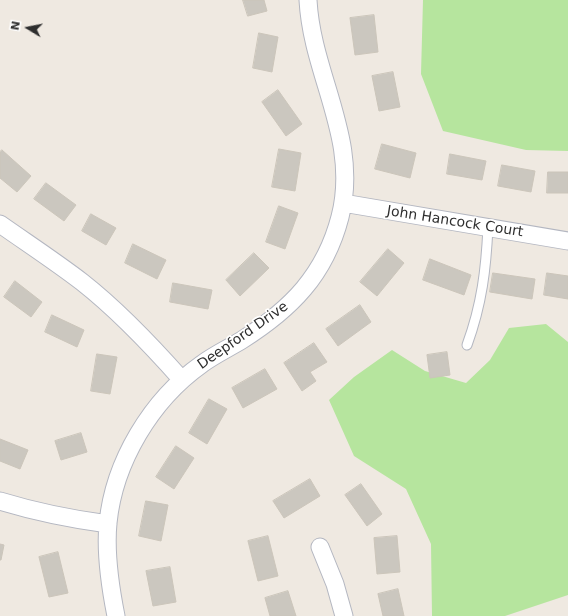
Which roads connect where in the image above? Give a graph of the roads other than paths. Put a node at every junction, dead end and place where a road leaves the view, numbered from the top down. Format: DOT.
graph roads {
  1 [pos="308,0"];
  2 [pos="343,203"];
  3 [pos="0,224"];
  4 [pos="488,227"];
  5 [pos="568,241"];
  6 [pos="468,345"];
  7 [pos="182,380"];
  8 [pos="0,501"];
  9 [pos="108,524"];
  10 [pos="320,547"];
  11 [pos="116,616"];
  12 [pos="344,616"];
  1 -- 2 [label="street, Deepford Drive"];
  2 -- 4 [label="street, John Hancock Court"];
  2 -- 7 [label="street, Deepford Drive"];
  3 -- 7 [label="street"];
  4 -- 5 [label="street, John Hancock Court"];
  4 -- 6 [label="lane"];
  7 -- 9 [label="street, Deepford Drive"];
  8 -- 9 [label="street"];
  9 -- 11 [label="street, Deepford Drive"];
  10 -- 12 [label="street"];
}
